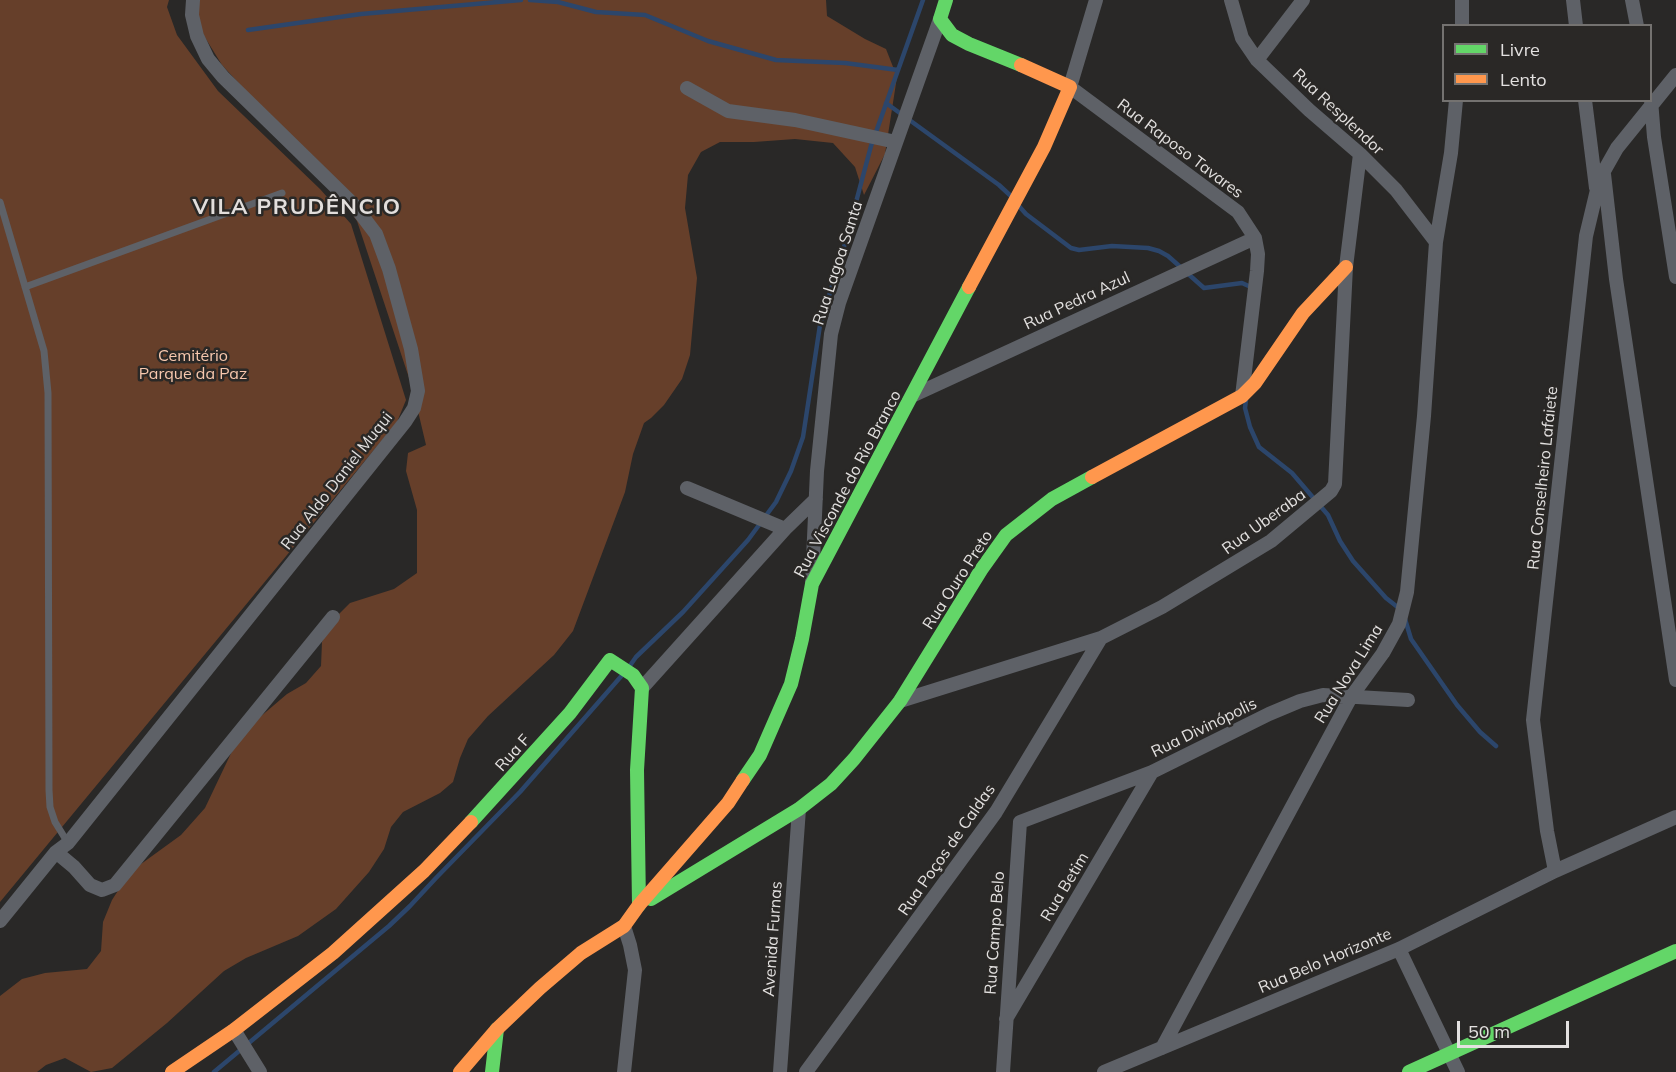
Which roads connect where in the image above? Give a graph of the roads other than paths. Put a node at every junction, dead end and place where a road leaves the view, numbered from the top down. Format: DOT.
graph roads {
  1 [pos="193,0"];
  2 [pos="946,0"];
  3 [pos="1096,0"];
  4 [pos="1231,0"];
  5 [pos="1303,0"];
  6 [pos="1462,0"];
  7 [pos="1573,0"];
  8 [pos="1632,0"];
  9 [pos="940,19"];
  10 [pos="1462,24"];
  11 [pos="1576,24"];
  12 [pos="1637,24"];
  13 [pos="1257,60"];
  14 [pos="1676,75"];
  15 [pos="1070,87"];
  16 [pos="687,88"];
  17 [pos="1652,101"];
  18 [pos="1456,102"];
  19 [pos="1585,102"];
  20 [pos="1651,102"];
  21 [pos="896,141"];
  22 [pos="1360,154"];
  23 [pos="1604,171"];
  24 [pos="1597,190"];
  25 [pos="282,193"];
  26 [pos="0,202"];
  27 [pos="1255,238"];
  28 [pos="1436,242"];
  29 [pos="1346,267"];
  30 [pos="1676,277"];
  31 [pos="25,287"];
  32 [pos="914,395"];
  33 [pos="1242,396"];
  34 [pos="687,488"];
  35 [pos="816,499"];
  36 [pos="785,529"];
  37 [pos="812,584"];
  38 [pos="333,617"];
  39 [pos="1101,638"];
  40 [pos="1676,680"];
  41 [pos="642,688"];
  42 [pos="1351,697"];
  43 [pos="1408,700"];
  44 [pos="900,701"];
  45 [pos="1152,772"];
  46 [pos="799,808"];
  47 [pos="996,812"];
  48 [pos="1676,817"];
  49 [pos="1020,822"];
  50 [pos="68,843"];
  51 [pos="56,852"];
  52 [pos="1555,871"];
  53 [pos="639,905"];
  54 [pos="0,921"];
  55 [pos="624,926"];
  56 [pos="1399,949"];
  57 [pos="1676,951"];
  58 [pos="1006,1019"];
  59 [pos="497,1029"];
  60 [pos="234,1030"];
  61 [pos="1162,1048"];
  62 [pos="1449,1054"];
  63 [pos="172,1072"];
  64 [pos="260,1072"];
  65 [pos="460,1072"];
  66 [pos="492,1072"];
  67 [pos="624,1072"];
  68 [pos="780,1072"];
  69 [pos="806,1072"];
  70 [pos="1003,1072"];
  71 [pos="1104,1072"];
  72 [pos="1409,1072"];
  73 [pos="1458,1072"];
  1 -- 50 [label="street, Rua Aldo Daniel Muqui"];
  2 -- 9 [label="street, Rua Lagoa Santa"];
  3 -- 15 [label="street, Rua Visconde do Rio Branco"];
  4 -- 13 [label="street, Rua Resplendor"];
  5 -- 13 [label="street"];
  6 -- 10 [label="street"];
  7 -- 11 [label="street"];
  8 -- 12 [label="street"];
  9 -- 15 [label="street, Rua Raposo Tavares"];
  9 -- 21 [label="street, Rua Lagoa Santa"];
  13 -- 22 [label="street, Rua Resplendor"];
  14 -- 17 [label="street, Rua Conselheiro Lafaiete"];
  15 -- 27 [label="street, Rua Raposo Tavares"];
  15 -- 32 [label="street, Rua Visconde do Rio Branco"];
  16 -- 21 [label="street"];
  18 -- 28 [label="street, Rua Nova Lima"];
  19 -- 24 [label="street"];
  20 -- 23 [label="street, Rua Conselheiro Lafaiete"];
  20 -- 30 [label="street"];
  21 -- 35 [label="street, Rua Lagoa Santa"];
  22 -- 28 [label="street, Rua Resplendor"];
  22 -- 29 [label="street, Rua Uberaba"];
  23 -- 24 [label="street, Rua Conselheiro Lafaiete"];
  23 -- 40 [label="street"];
  24 -- 52 [label="street, Rua Conselheiro Lafaiete"];
  25 -- 31 [label="lane"];
  26 -- 31 [label="lane"];
  27 -- 32 [label="street, Rua Pedra Azul"];
  27 -- 33 [label="street, Rua Raposo Tavares"];
  28 -- 42 [label="street, Rua Nova Lima"];
  29 -- 33 [label="street, Rua Ouro Preto"];
  29 -- 39 [label="street, Rua Uberaba"];
  31 -- 50 [label="lane"];
  32 -- 37 [label="street, Rua Visconde do Rio Branco"];
  33 -- 44 [label="street, Rua Ouro Preto"];
  34 -- 36 [label="street"];
  35 -- 36 [label="street"];
  35 -- 37 [label="street, Rua Lagoa Santa"];
  36 -- 41 [label="street"];
  37 -- 53 [label="street, Rua Visconde do Rio Branco"];
  38 -- 51 [label="street"];
  39 -- 44 [label="street, Rua Uberaba"];
  39 -- 47 [label="street, Rua Poços de Caldas"];
  41 -- 53 [label="street"];
  41 -- 60 [label="street, Rua F"];
  42 -- 43 [label="street, Rua Divinópolis"];
  42 -- 45 [label="street, Rua Divinópolis"];
  42 -- 61 [label="street, Rua Nova Lima"];
  44 -- 46 [label="street, Rua Ouro Preto"];
  45 -- 49 [label="street, Rua Divinópolis"];
  45 -- 58 [label="street, Rua Betim"];
  46 -- 53 [label="street, Rua Ouro Preto"];
  46 -- 68 [label="street, Avenida Furnas"];
  47 -- 49 [label="street"];
  47 -- 69 [label="street, Rua Poços de Caldas"];
  48 -- 52 [label="street, Rua Belo Horizonte"];
  49 -- 58 [label="street, Rua Campo Belo"];
  50 -- 51 [label="street, Rua Aldo Daniel Muqui"];
  51 -- 54 [label="street, Rua Aldo Daniel Muqui"];
  52 -- 56 [label="street, Rua Belo Horizonte"];
  53 -- 55 [label="street, Rua Visconde do Rio Branco"];
  55 -- 59 [label="street, Rua Visconde do Rio Branco"];
  55 -- 67 [label="street"];
  56 -- 61 [label="street, Rua Belo Horizonte"];
  56 -- 62 [label="street"];
  57 -- 62 [label="street"];
  58 -- 70 [label="street, Rua Campo Belo"];
  59 -- 65 [label="street, Rua Visconde do Rio Branco"];
  59 -- 66 [label="street"];
  60 -- 63 [label="street"];
  60 -- 64 [label="street"];
  61 -- 71 [label="street, Rua Belo Horizonte"];
  62 -- 72 [label="street"];
  62 -- 73 [label="street"];
}
